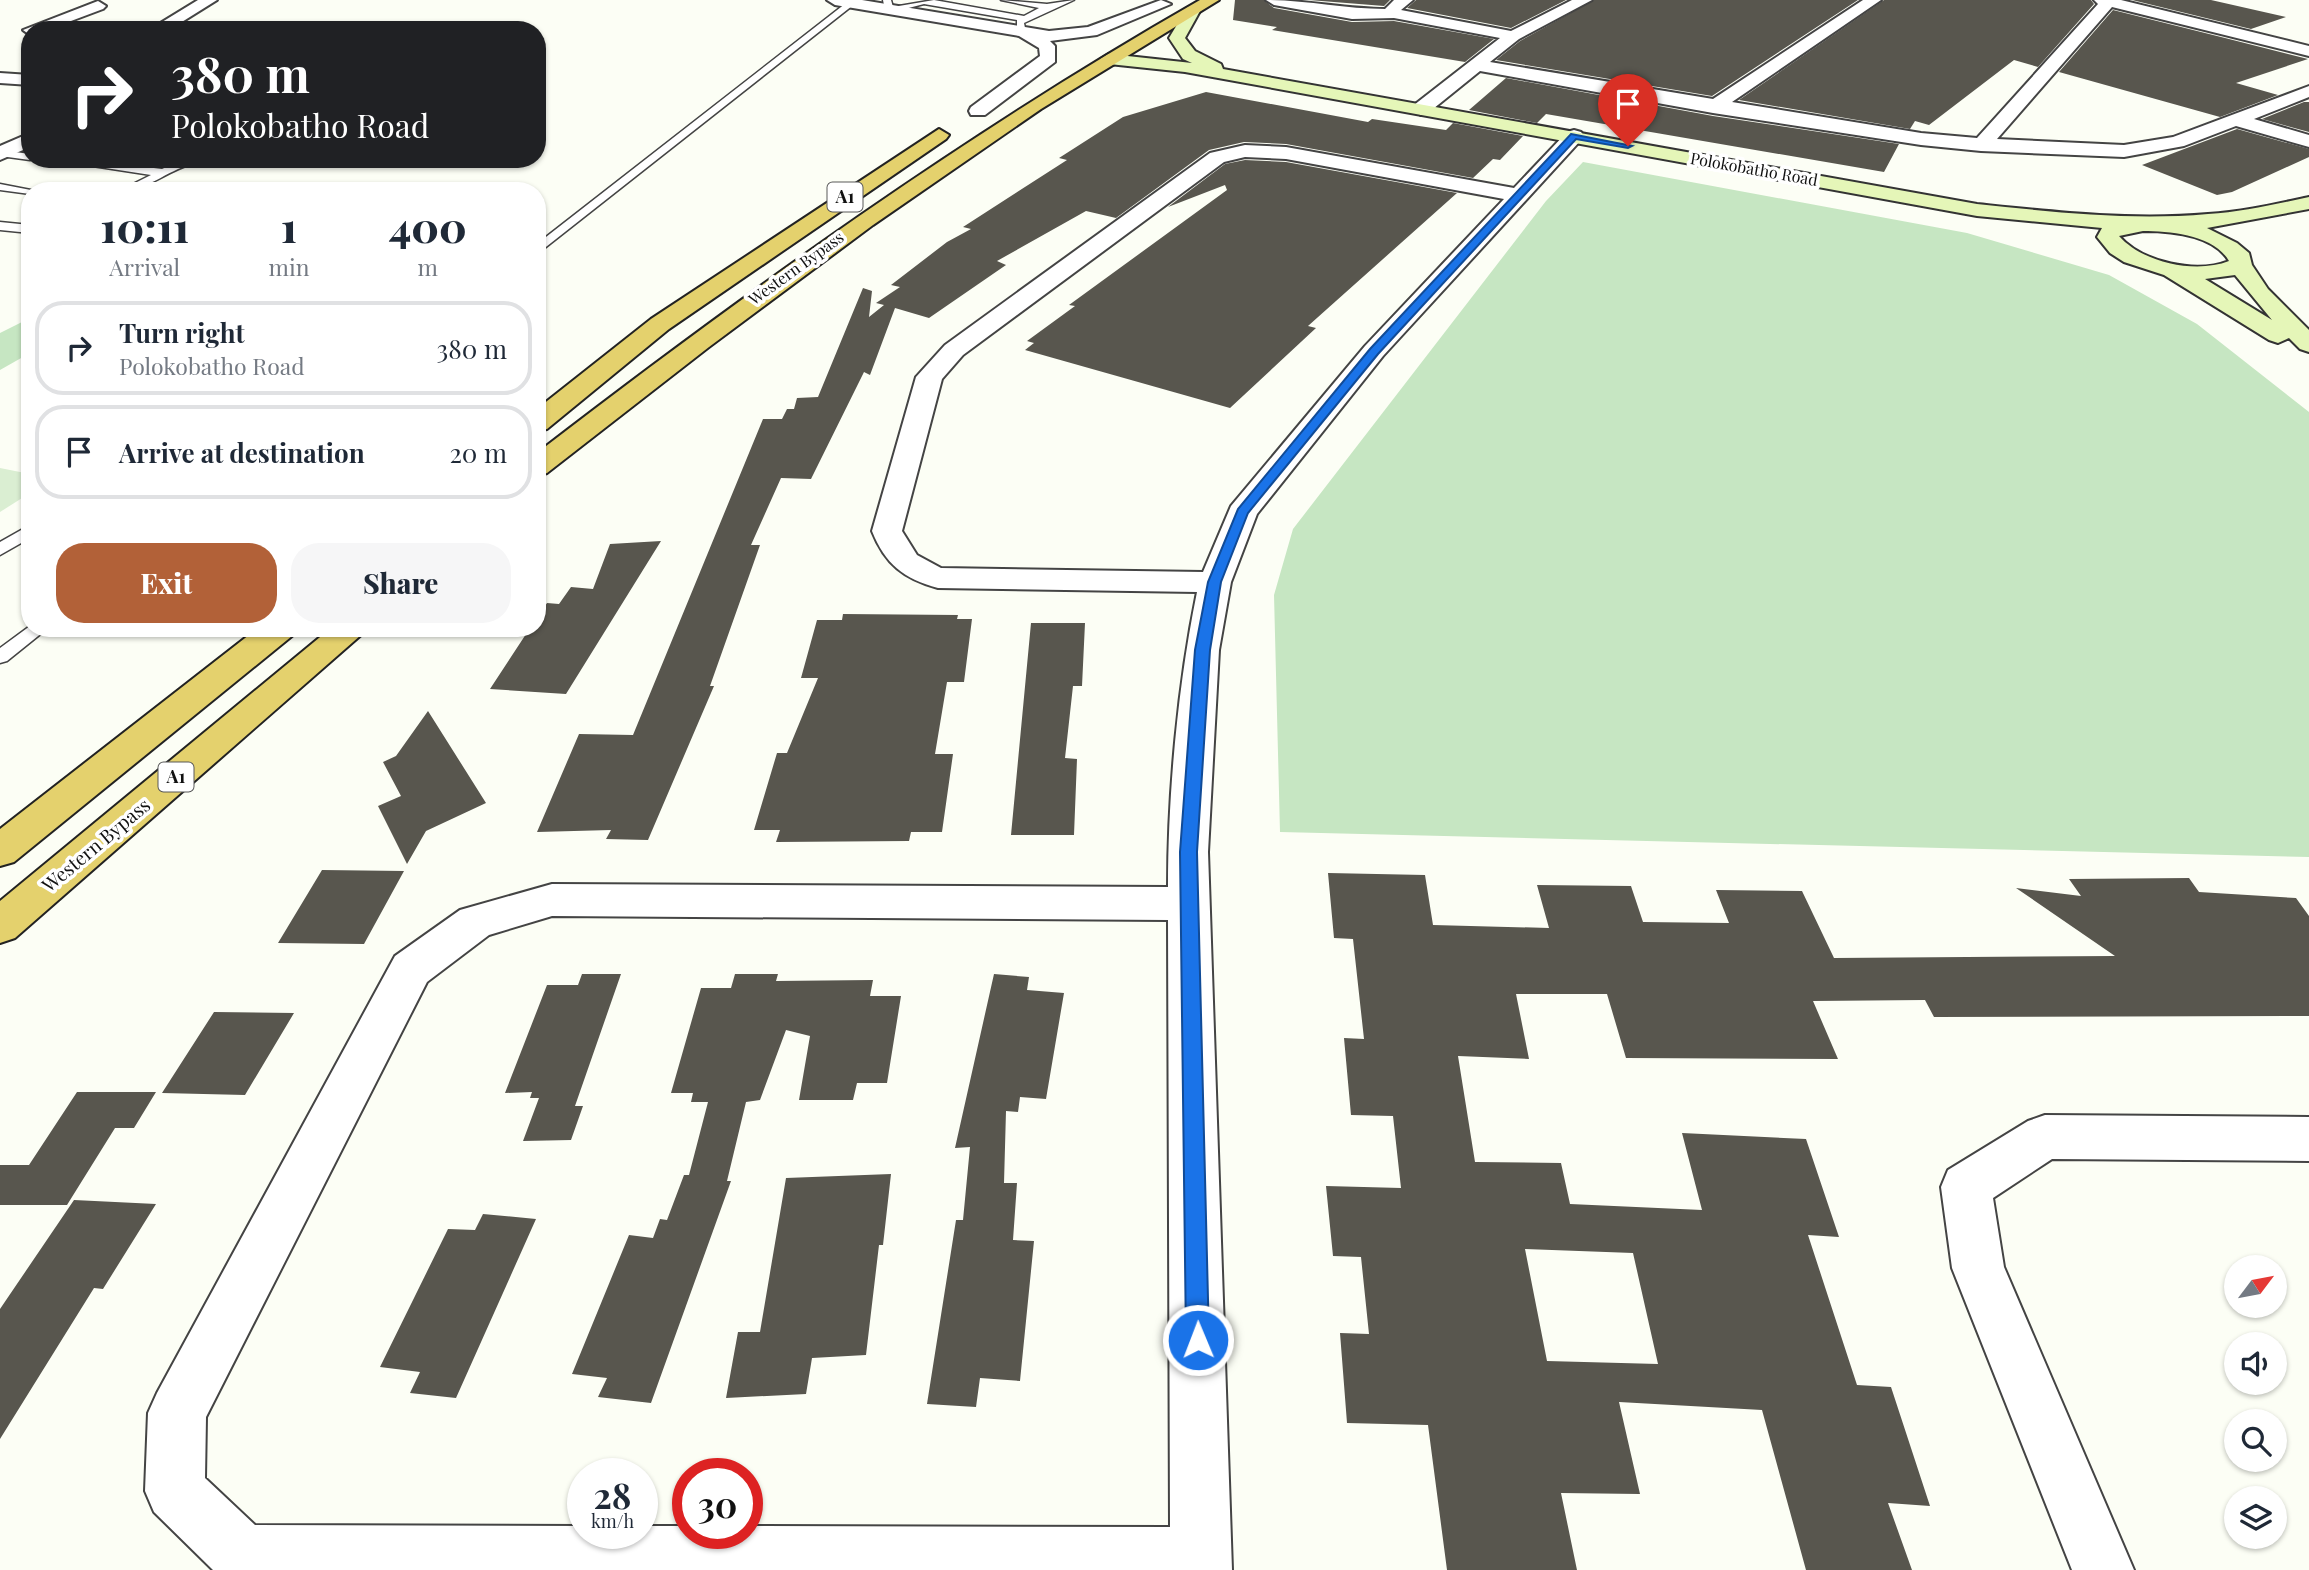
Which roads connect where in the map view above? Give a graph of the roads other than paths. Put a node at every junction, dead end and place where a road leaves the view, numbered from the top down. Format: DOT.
graph roads {
  1 [pos="209,0"];
  2 [pos="835,0"];
  3 [pos="1006,0"];
  4 [pos="1070,0"];
  5 [pos="1211,0"];
  6 [pos="1274,0"];
  7 [pos="1405,0"];
  8 [pos="1584,0"];
  9 [pos="1873,0"];
  10 [pos="928,1"];
  11 [pos="2105,1"];
  12 [pos="853,2"];
  13 [pos="1167,2"];
  14 [pos="888,5"];
  15 [pos="98,6"];
  16 [pos="1047,7"];
  17 [pos="1192,10"];
  18 [pos="1394,13"];
  19 [pos="56,21"];
  20 [pos="173,21"];
  21 [pos="1027,27"];
  22 [pos="21,33"];
  23 [pos="1513,36"];
  24 [pos="10,37"];
  25 [pos="2309,51"];
  26 [pos="1109,59"];
  27 [pos="1475,65"];
  28 [pos="0,78"];
  29 [pos="1248,78"];
  30 [pos="21,79"];
  31 [pos="2309,91"];
  32 [pos="1713,107"];
  33 [pos="1421,109"];
  34 [pos="978,111"];
  35 [pos="2237,120"];
  36 [pos="1574,136"];
  37 [pos="2309,141"];
  38 [pos="21,144"];
  39 [pos="1981,145"];
  40 [pos="1,154"];
  41 [pos="21,156"];
  42 [pos="124,168"];
  43 [pos="174,168"];
  44 [pos="164,173"];
  45 [pos="144,182"];
  46 [pos="0,187"];
  47 [pos="21,190"];
  48 [pos="1516,195"];
  49 [pos="2309,204"];
  50 [pos="1978,210"];
  51 [pos="2138,225"];
  52 [pos="1,227"];
  53 [pos="21,228"];
  54 [pos="546,243"];
  55 [pos="2124,254"];
  56 [pos="2240,262"];
  57 [pos="2150,264"];
  58 [pos="2309,344"];
  59 [pos="2309,355"];
  60 [pos="546,416"];
  61 [pos="546,460"];
  62 [pos="21,536"];
  63 [pos="0,550"];
  64 [pos="1215,582"];
  65 [pos="27,637"];
  66 [pos="269,637"];
  67 [pos="341,637"];
  68 [pos="0,657"];
  69 [pos="0,851"];
  70 [pos="1191,904"];
  71 [pos="0,926"];
  72 [pos="2309,1139"];
  73 [pos="1201,1564"];
  74 [pos="2103,1570"];
  1 -- 20 [label="street"];
  2 -- 12 [label="street"];
  3 -- 16 [label="lane"];
  4 -- 16 [label="lane"];
  5 -- 17 [label="highway, Western Bypass / A1"];
  6 -- 18 [label="street"];
  7 -- 18 [label="street"];
  8 -- 23 [label="street"];
  9 -- 32 [label="street"];
  10 -- 14 [label="lane"];
  10 -- 21 [label="lane"];
  11 -- 25 [label="street"];
  11 -- 39 [label="street"];
  12 -- 14 [label="street"];
  12 -- 54 [label="lane"];
  13 -- 21 [label="street"];
  13 -- 34 [label="highway, Western Bypass / A1"];
  14 -- 21 [label="street"];
  15 -- 19 [label="street"];
  16 -- 21 [label="lane"];
  17 -- 26 [label="highway, Western Bypass / A1"];
  17 -- 29 [label="street"];
  18 -- 23 [label="street"];
  21 -- 34 [label="street"];
  22 -- 24 [label="street"];
  23 -- 27 [label="street"];
  26 -- 29 [label="street"];
  26 -- 61 [label="highway, Western Bypass / A1"];
  27 -- 32 [label="street"];
  27 -- 33 [label="street"];
  28 -- 30 [label="street"];
  29 -- 33 [label="street, Polokobatho Road"];
  31 -- 35 [label="street"];
  32 -- 39 [label="street"];
  33 -- 36 [label="street, Polokobatho Road"];
  34 -- 60 [label="highway, Western Bypass / A1"];
  35 -- 37 [label="street"];
  35 -- 39 [label="street"];
  36 -- 48 [label="street"];
  36 -- 50 [label="street, Polokobatho Road"];
  38 -- 40 [label="street"];
  40 -- 41 [label="lane"];
  42 -- 44 [label="lane"];
  43 -- 44 [label="lane"];
  44 -- 45 [label="lane"];
  46 -- 47 [label="lane"];
  48 -- 64 [label="street"];
  48 -- 64 [label="street"];
  49 -- 51 [label="street"];
  49 -- 56 [label="street"];
  50 -- 51 [label="street, Polokobatho Road"];
  50 -- 55 [label="street"];
  51 -- 55 [label="street"];
  51 -- 56 [label="street"];
  52 -- 53 [label="lane"];
  55 -- 57 [label="street"];
  56 -- 57 [label="street"];
  56 -- 58 [label="street"];
  57 -- 59 [label="street"];
  62 -- 63 [label="lane"];
  64 -- 70 [label="street"];
  65 -- 68 [label="lane"];
  66 -- 69 [label="highway"];
  67 -- 71 [label="highway, Western Bypass / A1"];
  70 -- 73 [label="street"];
  70 -- 73 [label="street"];
  72 -- 74 [label="street"];
}
